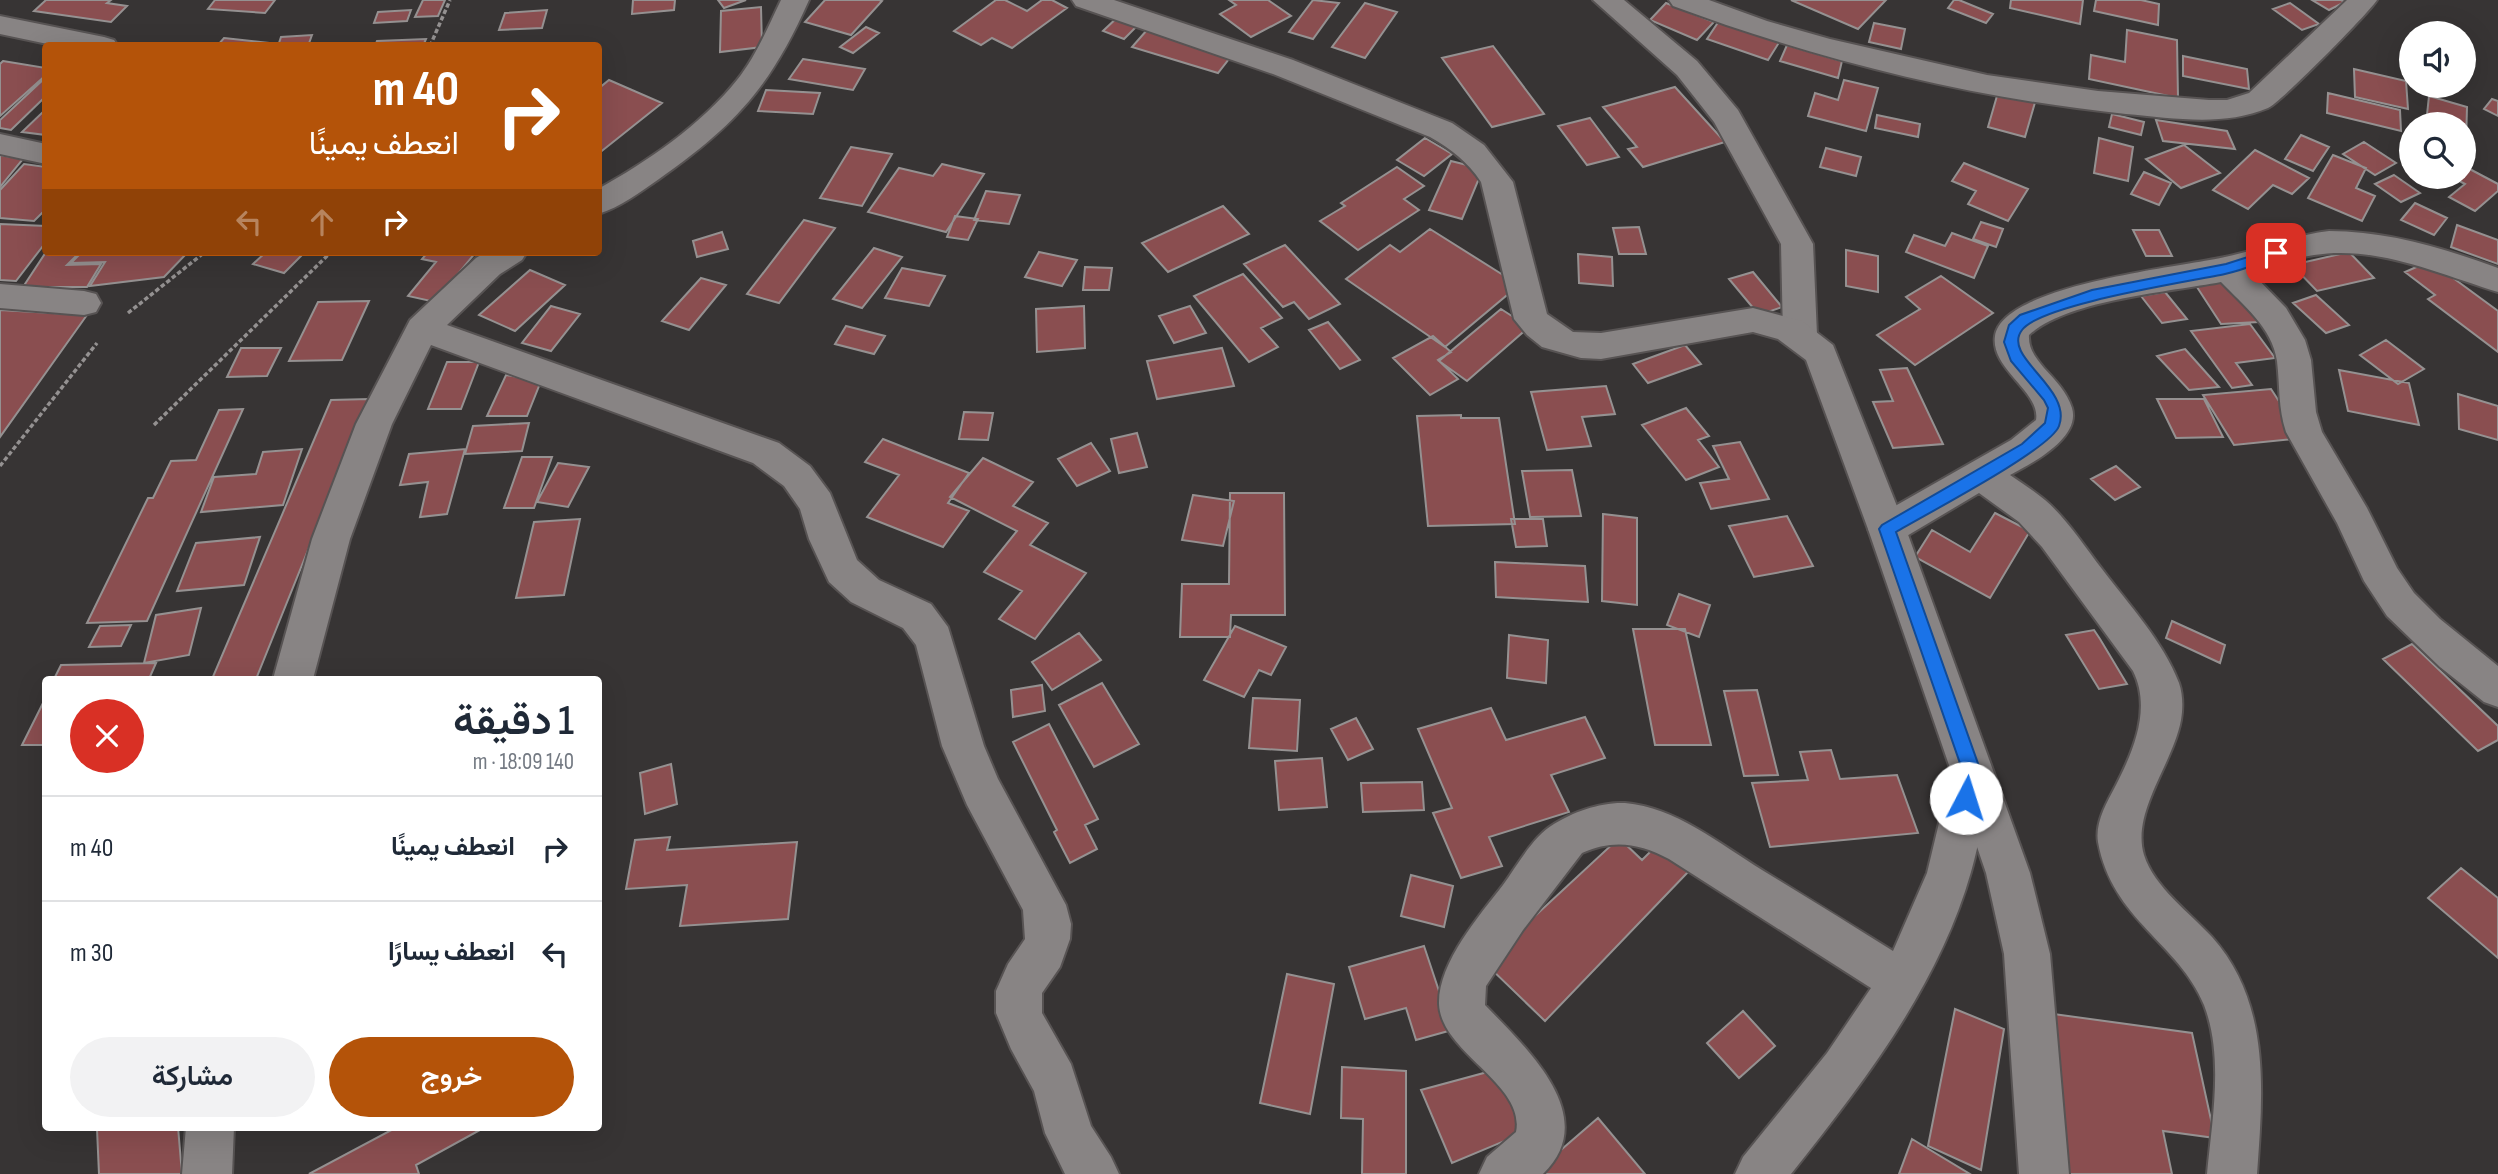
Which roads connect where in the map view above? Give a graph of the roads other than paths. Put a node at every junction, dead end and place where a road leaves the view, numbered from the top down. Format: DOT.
graph roads {
  1 [pos="794,0"];
  2 [pos="1086,0"];
  3 [pos="1607,0"];
  4 [pos="1683,0"];
  5 [pos="2362,0"];
  6 [pos="0,25"];
  7 [pos="84,42"];
  8 [pos="0,144"];
  9 [pos="42,153"];
  10 [pos="602,200"];
  11 [pos="504,256"];
  12 [pos="2228,269"];
  13 [pos="2498,280"];
  14 [pos="0,296"];
  15 [pos="84,303"];
  16 [pos="422,329"];
  17 [pos="1800,335"];
  18 [pos="1981,474"];
  19 [pos="1887,529"];
  20 [pos="294,676"];
  21 [pos="2498,689"];
  22 [pos="1972,772"];
  23 [pos="1902,982"];
  24 [pos="210,1131"];
  25 [pos="207,1174"];
  26 [pos="1094,1174"];
  27 [pos="1504,1174"];
  28 [pos="1760,1174"];
  29 [pos="2044,1174"];
  30 [pos="2232,1174"];
  1 -- 10 [label="street"];
  2 -- 17 [label="street"];
  3 -- 17 [label="street"];
  4 -- 5 [label="street"];
  6 -- 7 [label="street"];
  8 -- 9 [label="street"];
  11 -- 16 [label="street"];
  12 -- 13 [label="street"];
  12 -- 18 [label="street"];
  12 -- 21 [label="street"];
  14 -- 15 [label="street"];
  16 -- 20 [label="street"];
  16 -- 26 [label="street"];
  17 -- 19 [label="street"];
  18 -- 19 [label="street"];
  18 -- 30 [label="street"];
  19 -- 22 [label="street"];
  22 -- 23 [label="street"];
  22 -- 29 [label="street"];
  23 -- 27 [label="street"];
  23 -- 28 [label="street"];
  24 -- 25 [label="street"];
}
